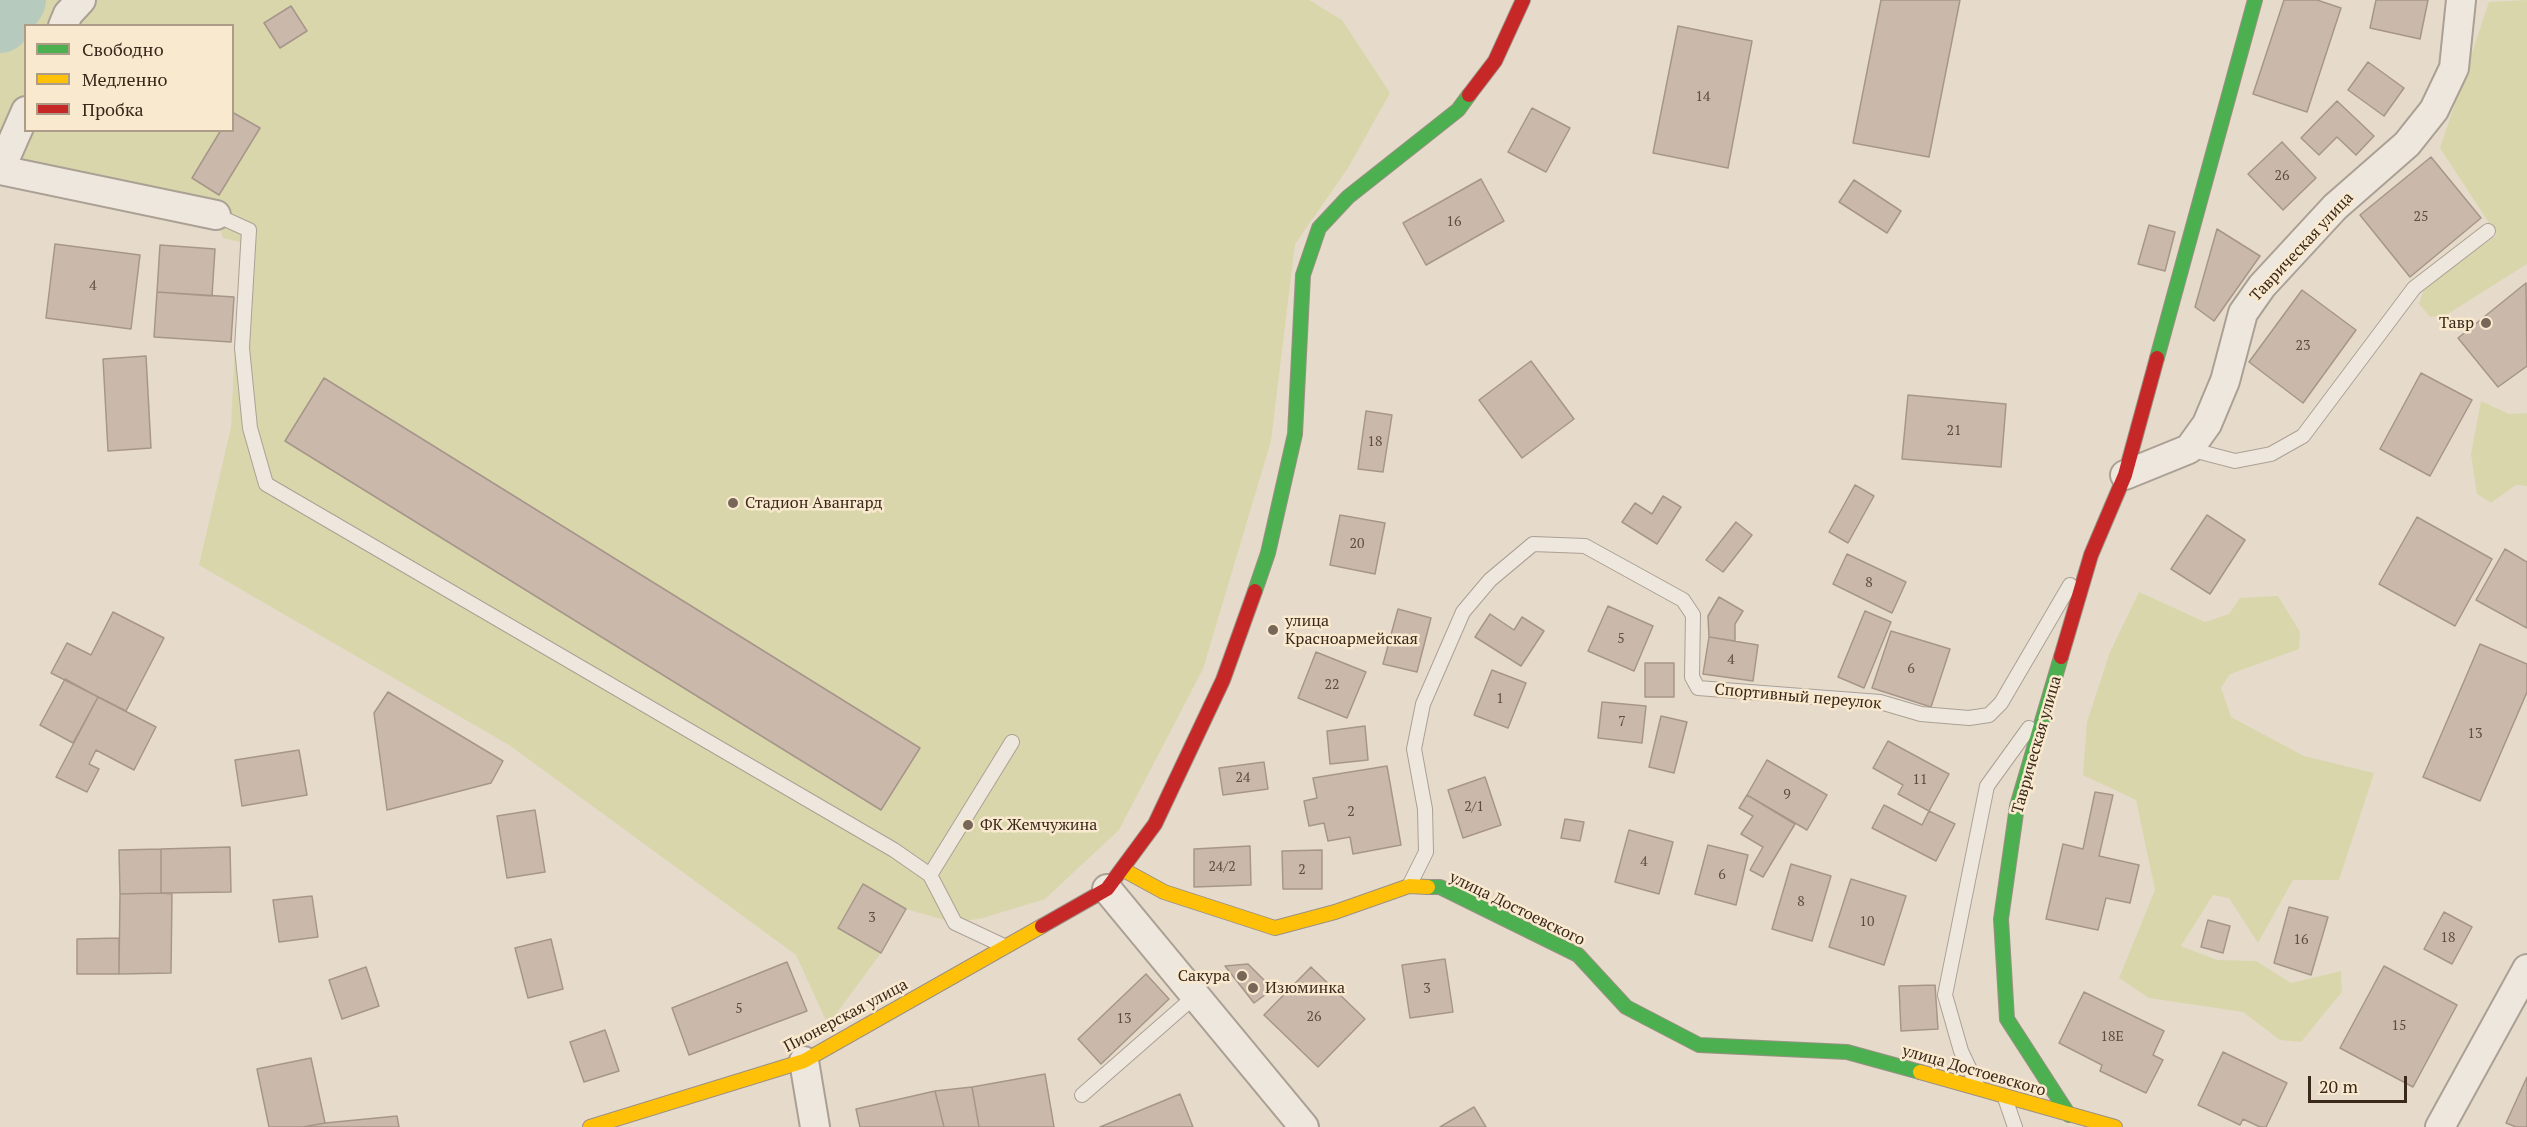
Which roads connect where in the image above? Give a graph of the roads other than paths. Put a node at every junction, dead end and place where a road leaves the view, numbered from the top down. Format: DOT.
graph roads {
  1 [pos="81,0"];
  2 [pos="1523,0"];
  3 [pos="2255,0"];
  4 [pos="2461,0"];
  5 [pos="64,24"];
  6 [pos="24,116"];
  7 [pos="0,170"];
  8 [pos="216,215"];
  9 [pos="2488,231"];
  10 [pos="2189,449"];
  11 [pos="2125,475"];
  12 [pos="2091,555"];
  13 [pos="2048,703"];
  14 [pos="1012,742"];
  15 [pos="930,875"];
  16 [pos="1114,879"];
  17 [pos="1409,886"];
  18 [pos="1007,947"];
  19 [pos="2527,969"];
  20 [pos="1194,997"];
  21 [pos="804,1061"];
  22 [pos="1979,1089"];
  23 [pos="1082,1095"];
  24 [pos="2005,1096"];
  25 [pos="2069,1115"];
  26 [pos="590,1127"];
  27 [pos="815,1127"];
  28 [pos="1304,1127"];
  29 [pos="2015,1127"];
  30 [pos="2115,1127"];
  31 [pos="2440,1127"];
  1 -- 5 [label="street"];
  2 -- 16 [label="street"];
  3 -- 11 [label="street, Таврическая улица"];
  4 -- 10 [label="street, Таврическая улица"];
  6 -- 7 [label="street"];
  7 -- 8 [label="street"];
  8 -- 15 [label="lane"];
  9 -- 10 [label="lane"];
  10 -- 11 [label="street"];
  11 -- 12 [label="street, Таврическая улица"];
  12 -- 13 [label="street, Таврическая улица"];
  12 -- 17 [label="lane, Спортивный переулок"];
  13 -- 22 [label="lane"];
  13 -- 25 [label="street, Таврическая улица"];
  14 -- 15 [label="lane"];
  15 -- 18 [label="lane"];
  16 -- 17 [label="street, улица Достоевского"];
  16 -- 18 [label="street, Пионерская улица"];
  16 -- 20 [label="street"];
  17 -- 22 [label="street, улица Достоевского"];
  18 -- 21 [label="street, Пионерская улица"];
  19 -- 31 [label="street"];
  20 -- 23 [label="lane"];
  20 -- 28 [label="street"];
  21 -- 26 [label="street, Пионерская улица"];
  21 -- 27 [label="street"];
  22 -- 24 [label="street, улица Достоевского"];
  24 -- 25 [label="street, улица Достоевского"];
  24 -- 29 [label="lane"];
  25 -- 30 [label="street, улица Достоевского"];
}
